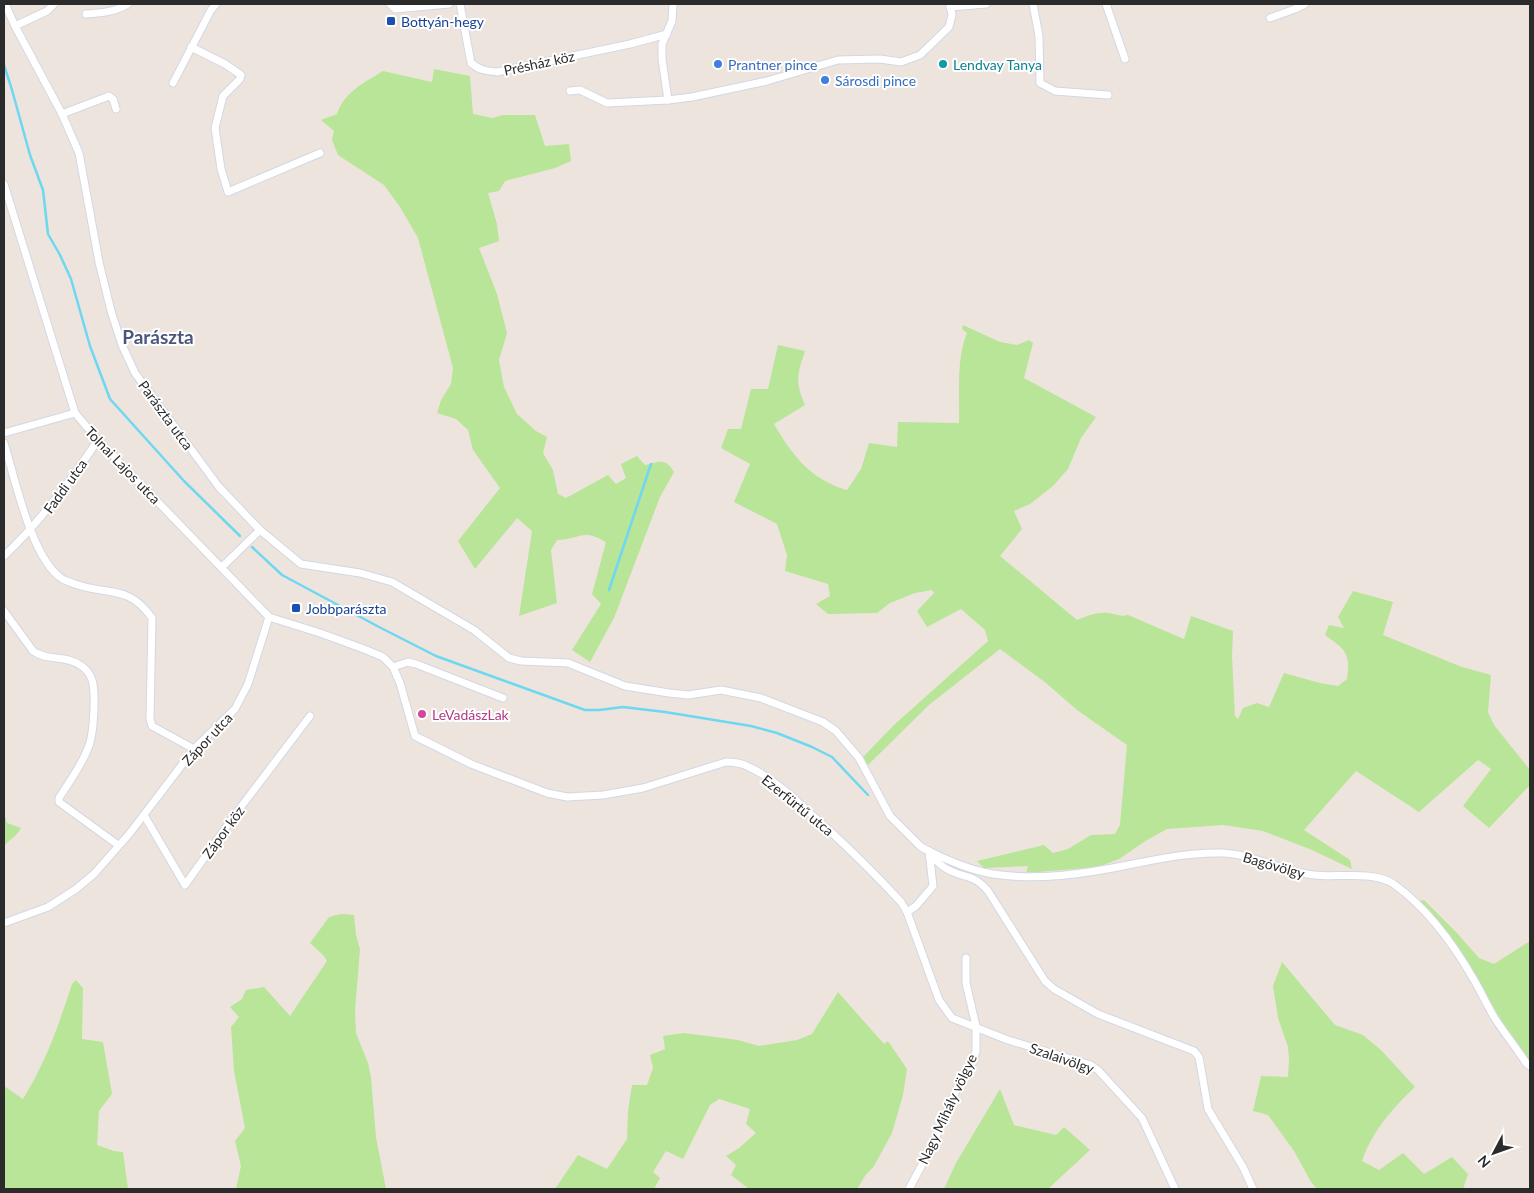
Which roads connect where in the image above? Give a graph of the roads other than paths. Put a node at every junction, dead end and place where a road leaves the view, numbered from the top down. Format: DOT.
graph roads {
  1 [pos="5,4"];
  2 [pos="54,4"];
  3 [pos="128,4"];
  4 [pos="216,4"];
  5 [pos="390,4"];
  6 [pos="449,4"];
  7 [pos="460,4"];
  8 [pos="673,4"];
  9 [pos="986,4"];
  10 [pos="1033,4"];
  11 [pos="1106,4"];
  12 [pos="1305,4"];
  13 [pos="950,6"];
  14 [pos="86,14"];
  15 [pos="1270,18"];
  16 [pos="15,26"];
  17 [pos="667,34"];
  18 [pos="191,47"];
  19 [pos="1125,59"];
  20 [pos="173,83"];
  21 [pos="570,91"];
  22 [pos="1108,95"];
  23 [pos="668,100"];
  24 [pos="116,109"];
  25 [pos="62,114"];
  26 [pos="320,153"];
  27 [pos="4,184"];
  28 [pos="75,412"];
  29 [pos="4,433"];
  30 [pos="98,440"];
  31 [pos="4,442"];
  32 [pos="31,530"];
  33 [pos="260,530"];
  34 [pos="4,556"];
  35 [pos="222,567"];
  36 [pos="4,611"];
  37 [pos="269,618"];
  38 [pos="521,661"];
  39 [pos="393,667"];
  40 [pos="503,698"];
  41 [pos="310,716"];
  42 [pos="194,749"];
  43 [pos="144,815"];
  44 [pos="118,845"];
  45 [pos="929,852"];
  46 [pos="934,859"];
  47 [pos="907,912"];
  48 [pos="4,924"];
  49 [pos="966,958"];
  50 [pos="976,1026"];
  51 [pos="1530,1066"];
  52 [pos="909,1189"];
  53 [pos="1175,1189"];
  54 [pos="1253,1189"];
  1 -- 16 [label="street, Parászta utca"];
  2 -- 16 [label="street"];
  3 -- 14 [label="street"];
  4 -- 18 [label="street"];
  5 -- 6 [label="street"];
  7 -- 17 [label="street, Présház köz"];
  8 -- 17 [label="street"];
  9 -- 13 [label="street"];
  10 -- 22 [label="street"];
  11 -- 19 [label="street"];
  12 -- 15 [label="street"];
  13 -- 23 [label="street"];
  16 -- 25 [label="street, Parászta utca"];
  17 -- 23 [label="street"];
  18 -- 20 [label="street"];
  18 -- 26 [label="street"];
  21 -- 23 [label="street"];
  24 -- 25 [label="street"];
  25 -- 33 [label="street, Parászta utca"];
  27 -- 28 [label="street, Tolnai Lajos utca"];
  28 -- 29 [label="street"];
  28 -- 30 [label="street, Tolnai Lajos utca"];
  30 -- 32 [label="street, Faddi utca"];
  30 -- 35 [label="street, Tolnai Lajos utca"];
  31 -- 32 [label="street"];
  32 -- 34 [label="street, Faddi utca"];
  32 -- 42 [label="street"];
  33 -- 35 [label="street"];
  33 -- 38 [label="street, Parászta utca"];
  35 -- 37 [label="street, Tolnai Lajos utca"];
  36 -- 44 [label="street"];
  37 -- 39 [label="street"];
  37 -- 42 [label="street, Zápor utca"];
  38 -- 45 [label="street, Bagóvölgy"];
  39 -- 40 [label="street"];
  39 -- 47 [label="street, Ezerfürtű utca"];
  41 -- 43 [label="street, Zápor köz"];
  42 -- 43 [label="street, Zápor utca"];
  43 -- 44 [label="street, Zápor utca"];
  44 -- 48 [label="street, Zápor utca"];
  45 -- 47 [label="street"];
  45 -- 51 [label="street, Bagóvölgy"];
  46 -- 54 [label="street"];
  47 -- 50 [label="street, Ezerfürtű utca"];
  49 -- 50 [label="street, Nagy Mihály völgye"];
  50 -- 52 [label="street, Nagy Mihály völgye"];
  50 -- 53 [label="street, Szalaivölgy"];
}
